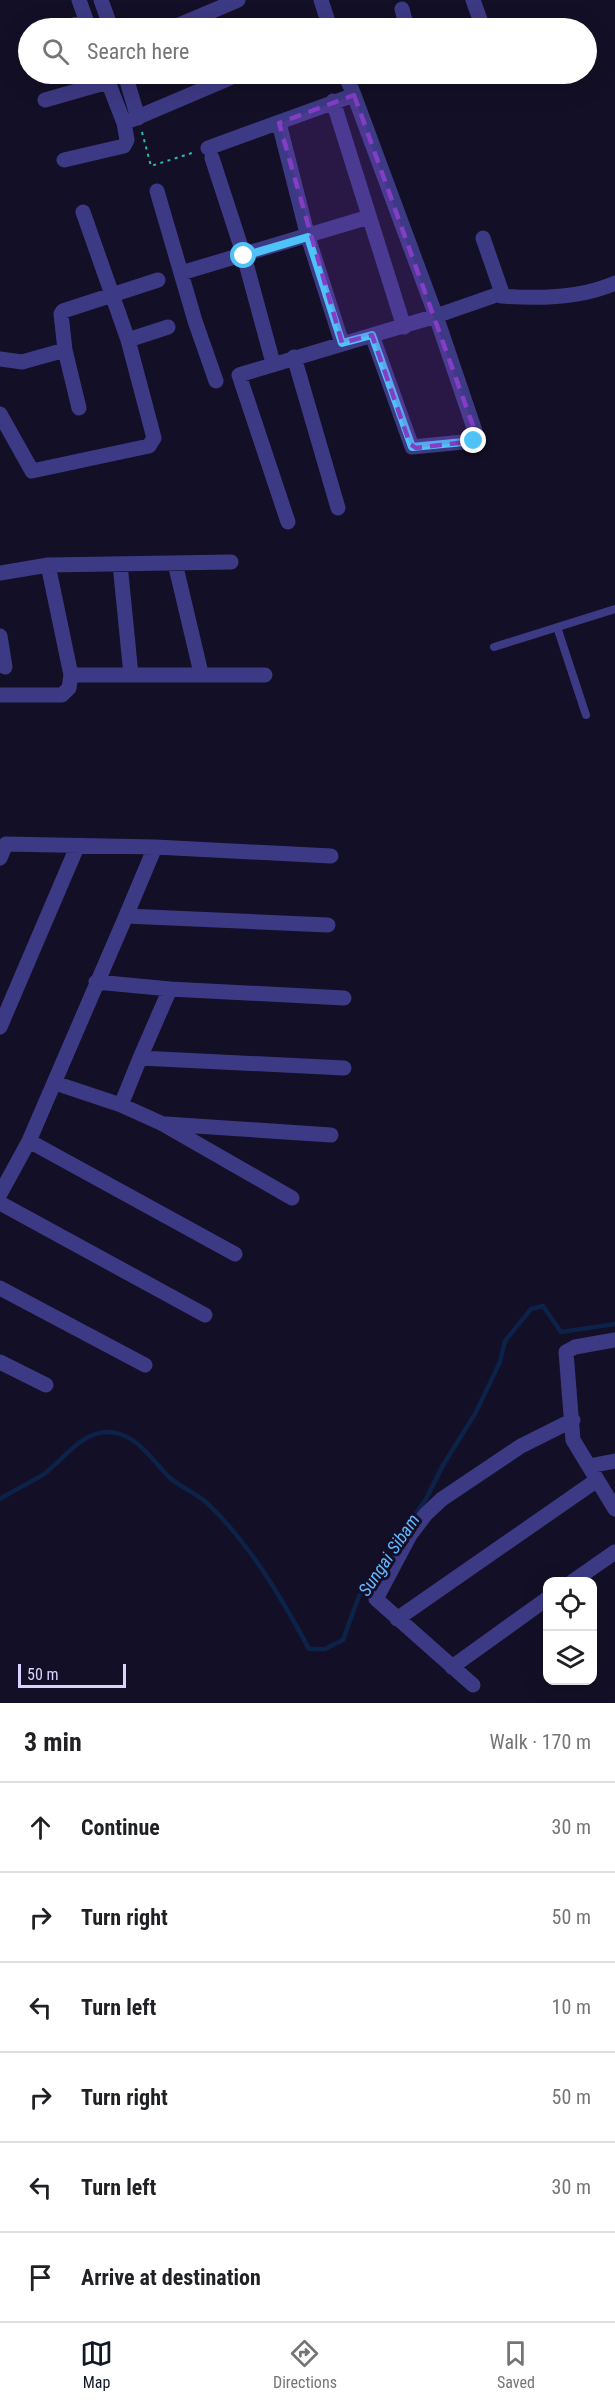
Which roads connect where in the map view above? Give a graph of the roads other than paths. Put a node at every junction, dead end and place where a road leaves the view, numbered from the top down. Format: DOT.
graph roads {
  1 [pos="79,0"];
  2 [pos="101,0"];
  3 [pos="238,0"];
  4 [pos="321,0"];
  5 [pos="473,0"];
  6 [pos="402,9"];
  7 [pos="85,18"];
  8 [pos="107,18"];
  9 [pos="196,18"];
  10 [pos="327,18"];
  11 [pos="404,18"];
  12 [pos="479,18"];
  13 [pos="89,84"];
  14 [pos="110,84"];
  15 [pos="126,84"];
  16 [pos="216,84"];
  17 [pos="352,84"];
  18 [pos="354,95"];
  19 [pos="45,100"];
  20 [pos="333,101"];
  21 [pos="131,120"];
  22 [pos="279,123"];
  23 [pos="64,160"];
  24 [pos="157,191"];
  25 [pos="83,212"];
  26 [pos="369,217"];
  27 [pos="308,237"];
  28 [pos="483,238"];
  29 [pos="244,256"];
  30 [pos="181,273"];
  31 [pos="158,280"];
  32 [pos="615,283"];
  33 [pos="112,294"];
  34 [pos="501,296"];
  35 [pos="436,316"];
  36 [pos="168,327"];
  37 [pos="404,327"];
  38 [pos="372,335"];
  39 [pos="128,340"];
  40 [pos="342,343"];
  41 [pos="65,350"];
  42 [pos="294,357"];
  43 [pos="0,359"];
  44 [pos="273,363"];
  45 [pos="216,381"];
  46 [pos="79,408"];
  47 [pos="0,414"];
  48 [pos="338,507"];
  49 [pos="288,522"];
  50 [pos="231,562"];
  51 [pos="175,563"];
  52 [pos="120,564"];
  53 [pos="48,565"];
  54 [pos="0,573"];
  55 [pos="615,609"];
  56 [pos="557,627"];
  57 [pos="0,636"];
  58 [pos="494,646"];
  59 [pos="5,667"];
  60 [pos="201,673"];
  61 [pos="70,675"];
  62 [pos="131,675"];
  63 [pos="265,675"];
  64 [pos="0,696"];
  65 [pos="586,715"];
  66 [pos="2,845"];
  67 [pos="77,847"];
  68 [pos="155,847"];
  69 [pos="331,856"];
  70 [pos="126,916"];
  71 [pos="328,925"];
  72 [pos="96,982"];
  73 [pos="171,989"];
  74 [pos="344,998"];
  75 [pos="0,1027"];
  76 [pos="140,1058"];
  77 [pos="344,1068"];
  78 [pos="55,1083"];
  79 [pos="121,1105"];
  80 [pos="163,1124"];
  81 [pos="331,1135"];
  82 [pos="29,1141"];
  83 [pos="0,1194"];
  84 [pos="292,1198"];
  85 [pos="0,1203"];
  86 [pos="236,1254"];
  87 [pos="0,1288"];
  88 [pos="205,1315"];
  89 [pos="615,1341"];
  90 [pos="0,1362"];
  91 [pos="145,1365"];
  92 [pos="46,1385"];
  93 [pos="573,1420"];
  94 [pos="615,1461"];
  95 [pos="588,1466"];
  96 [pos="597,1480"];
  97 [pos="615,1509"];
  98 [pos="615,1552"];
  99 [pos="578,1577"];
  100 [pos="543,1602"];
  101 [pos="397,1619"];
  102 [pos="452,1667"];
  103 [pos="473,1685"];
  1 -- 7 [label="street"];
  2 -- 8 [label="street"];
  3 -- 9 [label="street"];
  4 -- 10 [label="street"];
  5 -- 12 [label="street"];
  6 -- 11 [label="street"];
  13 -- 19 [label="street"];
  14 -- 21 [label="street"];
  15 -- 21 [label="street"];
  16 -- 21 [label="street"];
  17 -- 18 [label="street"];
  18 -- 20 [label="street"];
  18 -- 35 [label="street"];
  20 -- 22 [label="street"];
  20 -- 26 [label="street"];
  21 -- 23 [label="street"];
  22 -- 27 [label="street"];
  22 -- 29 [label="street"];
  24 -- 30 [label="street"];
  25 -- 33 [label="street"];
  26 -- 27 [label="street"];
  26 -- 37 [label="street"];
  27 -- 29 [label="street"];
  27 -- 40 [label="street"];
  28 -- 34 [label="street"];
  29 -- 30 [label="street"];
  29 -- 44 [label="street"];
  30 -- 45 [label="street"];
  31 -- 33 [label="street"];
  32 -- 34 [label="street"];
  33 -- 39 [label="street"];
  33 -- 41 [label="street"];
  34 -- 35 [label="street"];
  35 -- 37 [label="street"];
  35 -- 38 [label="street"];
  36 -- 39 [label="street"];
  37 -- 38 [label="street"];
  38 -- 40 [label="street"];
  39 -- 47 [label="street"];
  40 -- 42 [label="street"];
  41 -- 43 [label="street"];
  41 -- 46 [label="street"];
  42 -- 44 [label="street"];
  42 -- 48 [label="street"];
  44 -- 49 [label="street"];
  50 -- 51 [label="street"];
  51 -- 52 [label="street"];
  51 -- 60 [label="street"];
  52 -- 53 [label="street"];
  52 -- 62 [label="street"];
  53 -- 54 [label="street"];
  53 -- 61 [label="street"];
  55 -- 56 [label="lane"];
  56 -- 58 [label="lane"];
  56 -- 65 [label="lane"];
  57 -- 59 [label="street"];
  60 -- 62 [label="street"];
  60 -- 63 [label="street"];
  61 -- 62 [label="street"];
  61 -- 64 [label="street"];
  66 -- 67 [label="street"];
  67 -- 68 [label="street"];
  67 -- 75 [label="street"];
  68 -- 69 [label="street"];
  68 -- 70 [label="street"];
  70 -- 71 [label="street"];
  70 -- 72 [label="street"];
  72 -- 73 [label="street"];
  72 -- 78 [label="street"];
  73 -- 74 [label="street"];
  73 -- 76 [label="street"];
  76 -- 77 [label="street"];
  76 -- 79 [label="street"];
  78 -- 79 [label="street"];
  78 -- 82 [label="street"];
  79 -- 80 [label="street"];
  80 -- 81 [label="street"];
  80 -- 84 [label="street"];
  82 -- 83 [label="street"];
  82 -- 86 [label="street"];
  85 -- 88 [label="street"];
  87 -- 91 [label="street"];
  89 -- 93 [label="street"];
  90 -- 92 [label="street"];
  93 -- 95 [label="street"];
  93 -- 101 [label="street"];
  94 -- 95 [label="street"];
  95 -- 96 [label="street"];
  96 -- 97 [label="street"];
  96 -- 101 [label="street"];
  98 -- 99 [label="street"];
  100 -- 102 [label="street"];
  101 -- 102 [label="street"];
  102 -- 103 [label="street"];
}
